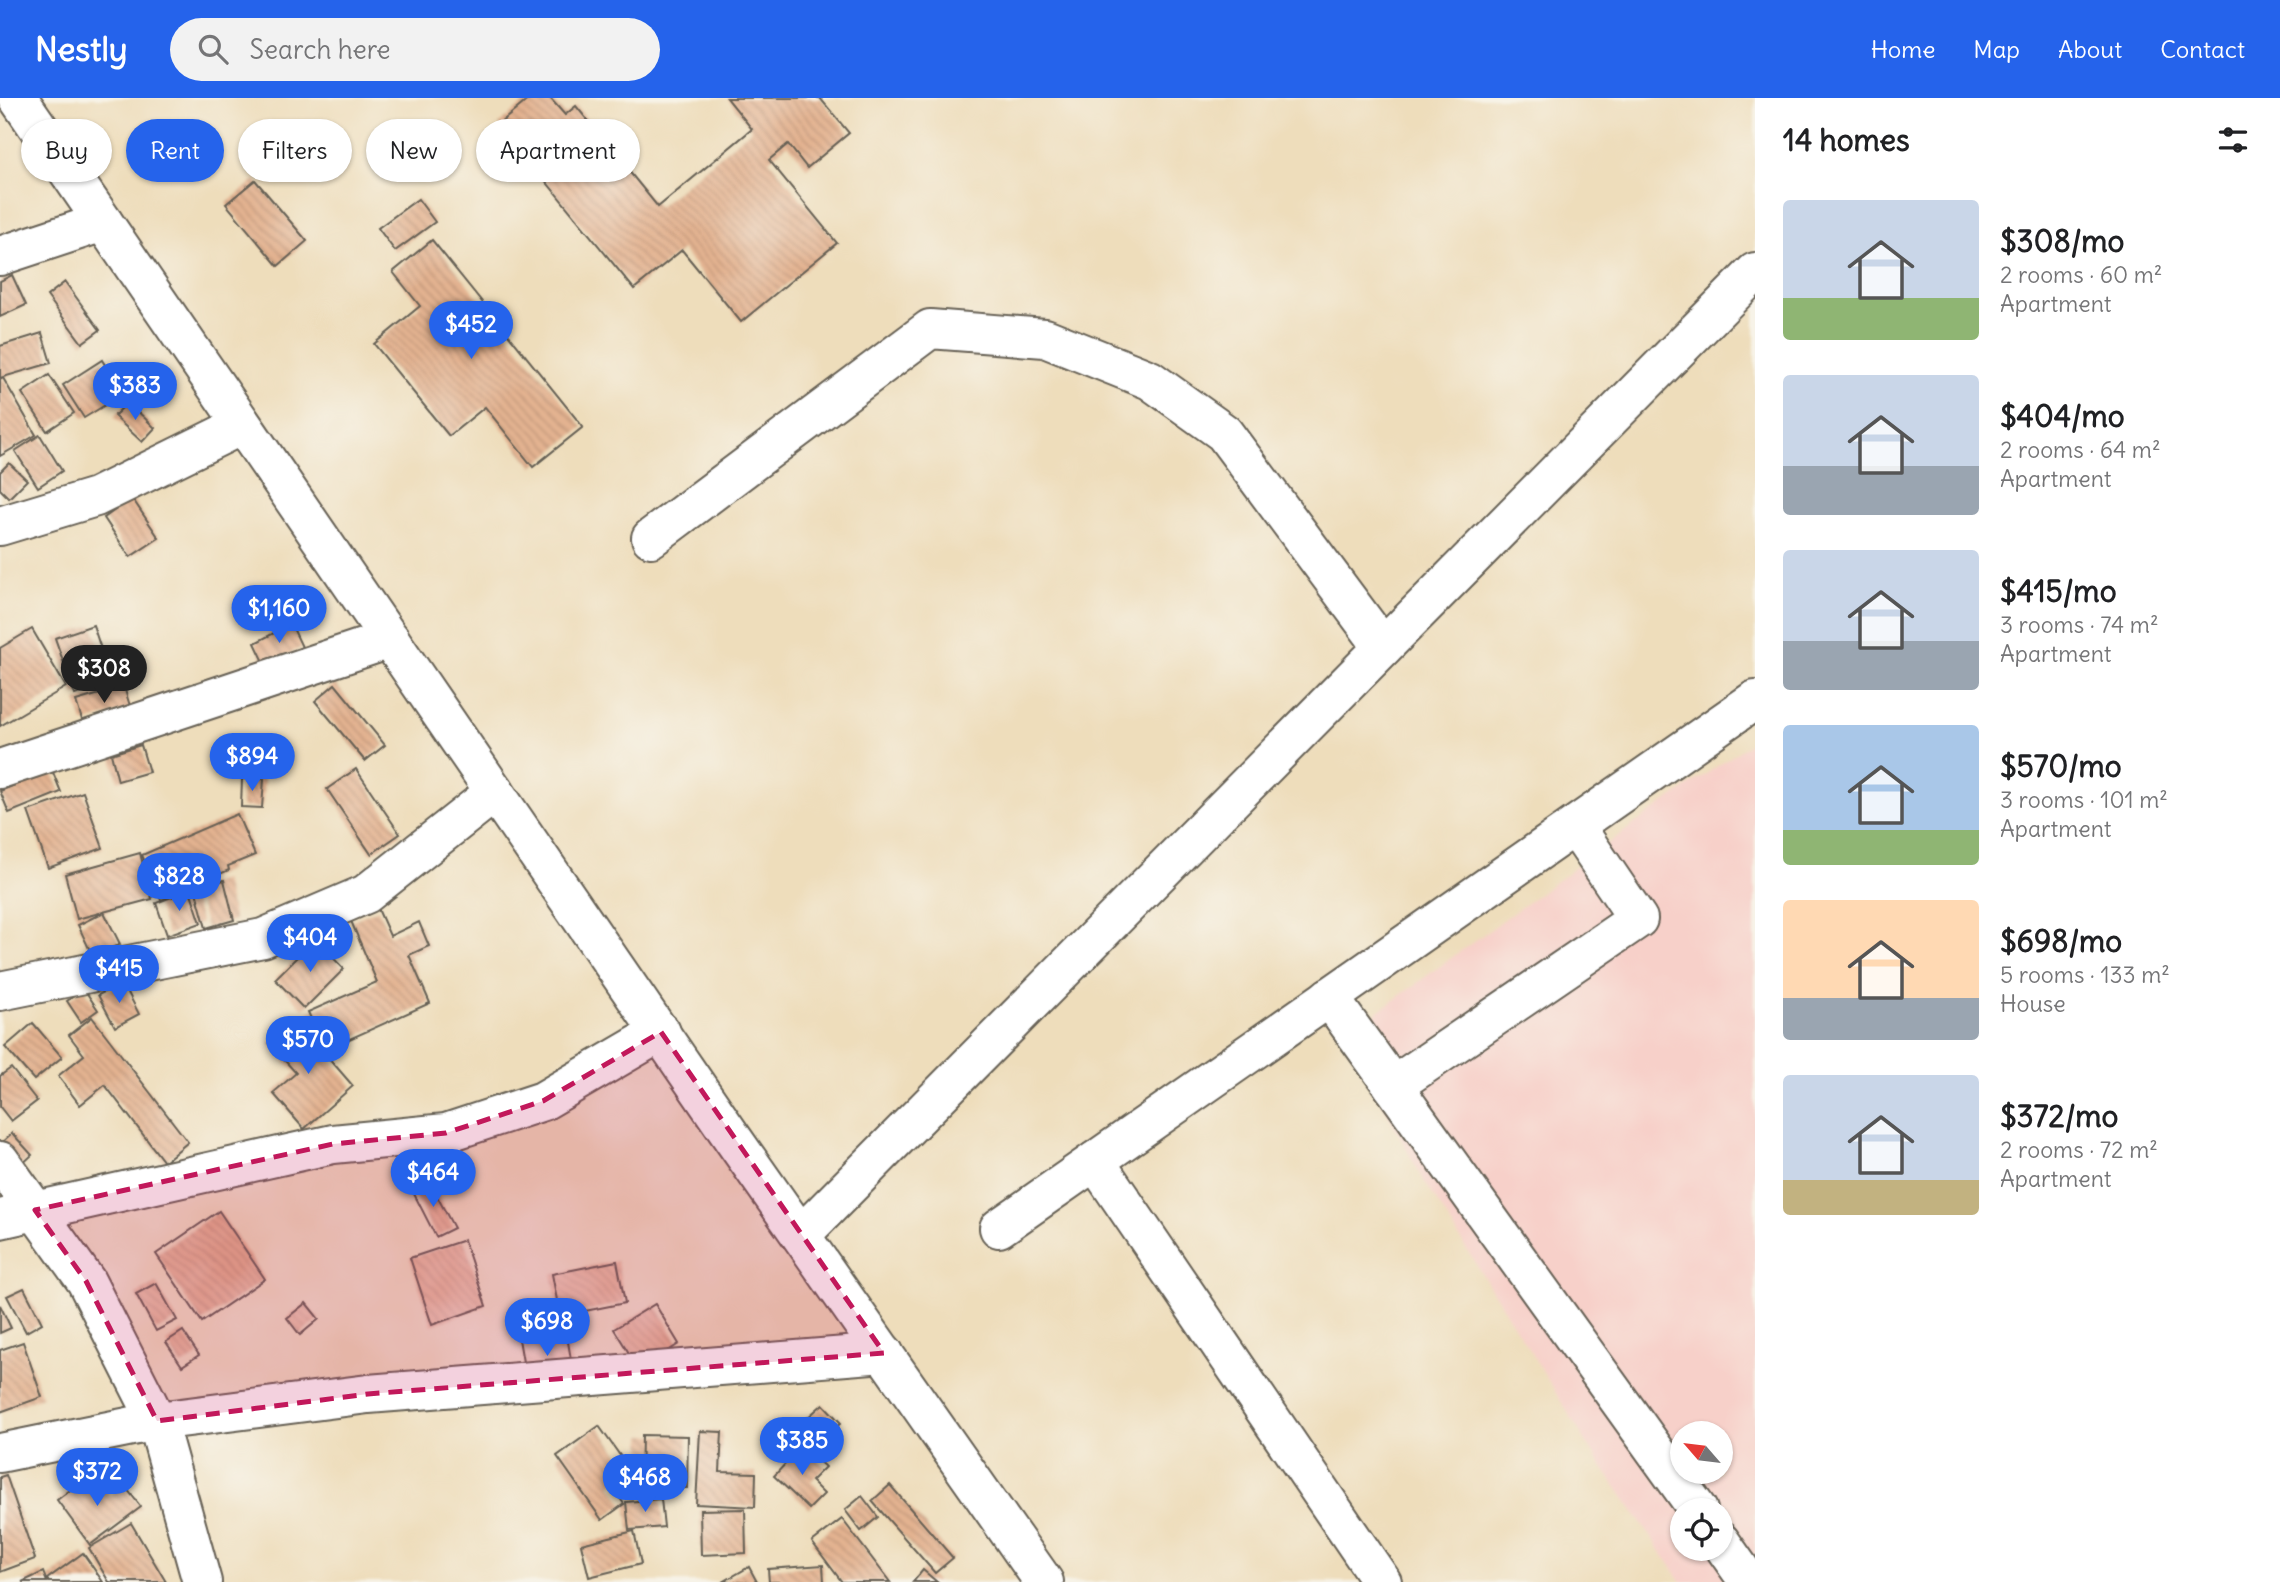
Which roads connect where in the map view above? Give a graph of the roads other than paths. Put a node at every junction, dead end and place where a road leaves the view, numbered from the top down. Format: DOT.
graph roads {
  1 [pos="18,98"];
  2 [pos="103,222"];
  3 [pos="0,256"];
  4 [pos="1755,271"];
  5 [pos="243,425"];
  6 [pos="0,526"];
  7 [pos="651,538"];
  8 [pos="390,639"];
  9 [pos="1383,648"];
  10 [pos="1755,699"];
  11 [pos="0,769"];
  12 [pos="495,792"];
  13 [pos="1575,826"];
  14 [pos="0,991"];
  15 [pos="1329,997"];
  16 [pos="661,1032"];
  17 [pos="1393,1086"];
  18 [pos="0,1161"];
  19 [pos="1095,1161"];
  20 [pos="18,1214"];
  21 [pos="999,1228"];
  22 [pos="801,1235"];
  23 [pos="884,1353"];
  24 [pos="157,1422"];
  25 [pos="0,1453"];
  26 [pos="1689,1498"];
  27 [pos="1733,1559"];
  28 [pos="202,1582"];
  29 [pos="1044,1582"];
  30 [pos="1382,1582"];
  31 [pos="1749,1582"];
  1 -- 2 [label="street"];
  2 -- 3 [label="street"];
  2 -- 5 [label="street"];
  4 -- 9 [label="street"];
  5 -- 6 [label="street"];
  5 -- 8 [label="street"];
  7 -- 9 [label="street"];
  8 -- 11 [label="street"];
  8 -- 12 [label="street"];
  9 -- 22 [label="street"];
  10 -- 13 [label="street"];
  12 -- 14 [label="street"];
  12 -- 16 [label="street"];
  13 -- 15 [label="street"];
  13 -- 17 [label="street"];
  15 -- 17 [label="street"];
  15 -- 19 [label="street"];
  16 -- 20 [label="street"];
  16 -- 22 [label="street"];
  17 -- 26 [label="street"];
  18 -- 20 [label="street"];
  19 -- 21 [label="street"];
  19 -- 30 [label="street"];
  20 -- 24 [label="street"];
  22 -- 23 [label="street"];
  23 -- 24 [label="street"];
  23 -- 29 [label="street"];
  24 -- 25 [label="street"];
  24 -- 28 [label="street"];
  27 -- 31 [label="street"];
}
